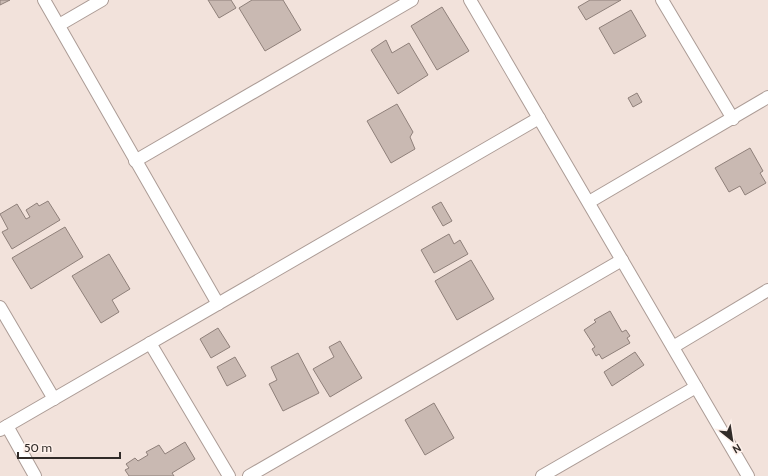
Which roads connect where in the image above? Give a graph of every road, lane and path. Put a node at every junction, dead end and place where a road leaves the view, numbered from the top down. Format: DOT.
graph roads {
  1 [pos="44,0"];
  2 [pos="102,0"];
  3 [pos="412,0"];
  4 [pos="470,0"];
  5 [pos="662,0"];
  6 [pos="58,25"];
  7 [pos="768,97"];
  8 [pos="539,118"];
  9 [pos="733,119"];
  10 [pos="135,161"];
  11 [pos="589,202"];
  12 [pos="622,260"];
  13 [pos="768,290"];
  14 [pos="218,304"];
  15 [pos="0,307"];
  16 [pos="150,343"];
  17 [pos="673,347"];
  18 [pos="696,387"];
  19 [pos="54,399"];
  20 [pos="3,428"];
  21 [pos="35,476"];
  22 [pos="229,476"];
  23 [pos="249,476"];
  24 [pos="542,476"];
  25 [pos="748,476"];
  1 -- 6 [label="street"];
  2 -- 6 [label="street"];
  3 -- 10 [label="street"];
  4 -- 8 [label="street"];
  5 -- 9 [label="street"];
  6 -- 10 [label="street"];
  7 -- 9 [label="street"];
  8 -- 11 [label="street"];
  8 -- 14 [label="street"];
  9 -- 11 [label="street"];
  10 -- 14 [label="street"];
  11 -- 12 [label="street"];
  12 -- 17 [label="street"];
  12 -- 23 [label="street"];
  13 -- 17 [label="street"];
  14 -- 16 [label="street"];
  15 -- 19 [label="street"];
  16 -- 19 [label="street"];
  16 -- 22 [label="street"];
  17 -- 18 [label="street"];
  18 -- 24 [label="street"];
  18 -- 25 [label="street"];
  19 -- 20 [label="street"];
  20 -- 21 [label="street"];
}
